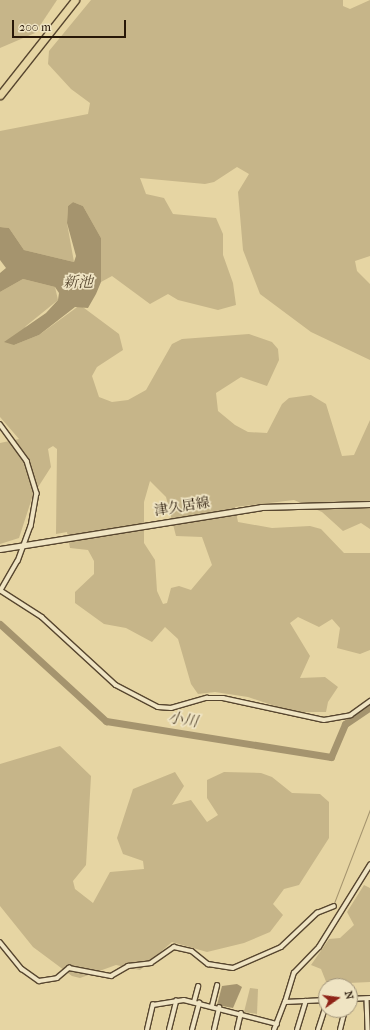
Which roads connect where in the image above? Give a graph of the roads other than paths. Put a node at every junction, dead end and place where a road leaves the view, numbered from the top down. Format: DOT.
graph roads {
  1 [pos="75,0"];
  2 [pos="0,95"];
  3 [pos="0,424"];
  4 [pos="370,504"];
  5 [pos="22,546"];
  6 [pos="0,549"];
  7 [pos="0,590"];
  8 [pos="370,701"];
  9 [pos="370,865"];
  10 [pos="334,906"];
  11 [pos="0,942"];
  12 [pos="217,986"];
  13 [pos="198,987"];
  14 [pos="368,999"];
  15 [pos="318,1000"];
  16 [pos="176,1001"];
  17 [pos="306,1001"];
  18 [pos="194,1002"];
  19 [pos="285,1002"];
  20 [pos="199,1003"];
  21 [pos="212,1006"];
  22 [pos="220,1008"];
  23 [pos="241,1013"];
  24 [pos="322,1018"];
  25 [pos="344,1018"];
  26 [pos="277,1024"];
  27 [pos="274,1029"];
  28 [pos="147,1030"];
  29 [pos="170,1030"];
  30 [pos="192,1030"];
  31 [pos="214,1030"];
  32 [pos="236,1030"];
  33 [pos="279,1030"];
  34 [pos="297,1030"];
  35 [pos="318,1030"];
  36 [pos="340,1030"];
  37 [pos="368,1030"];
  1 -- 2 [label="highway"];
  3 -- 5 [label="street"];
  4 -- 5 [label="main road, 津久居線"];
  5 -- 6 [label="main road, 津久居線"];
  5 -- 7 [label="street"];
  7 -- 8 [label="street"];
  9 -- 19 [label="street"];
  10 -- 11 [label="street"];
  12 -- 21 [label="street"];
  13 -- 18 [label="street"];
  14 -- 37 [label="street"];
  15 -- 17 [label="street"];
  16 -- 18 [label="street"];
  16 -- 28 [label="street"];
  16 -- 29 [label="street"];
  17 -- 19 [label="street"];
  17 -- 34 [label="street"];
  18 -- 20 [label="street"];
  19 -- 26 [label="street"];
  20 -- 21 [label="street"];
  20 -- 30 [label="street"];
  21 -- 22 [label="street"];
  22 -- 23 [label="street"];
  22 -- 31 [label="street"];
  23 -- 26 [label="street"];
  23 -- 32 [label="street"];
  24 -- 35 [label="street"];
  25 -- 36 [label="street"];
  26 -- 27 [label="street"];
  27 -- 33 [label="street"];
}
